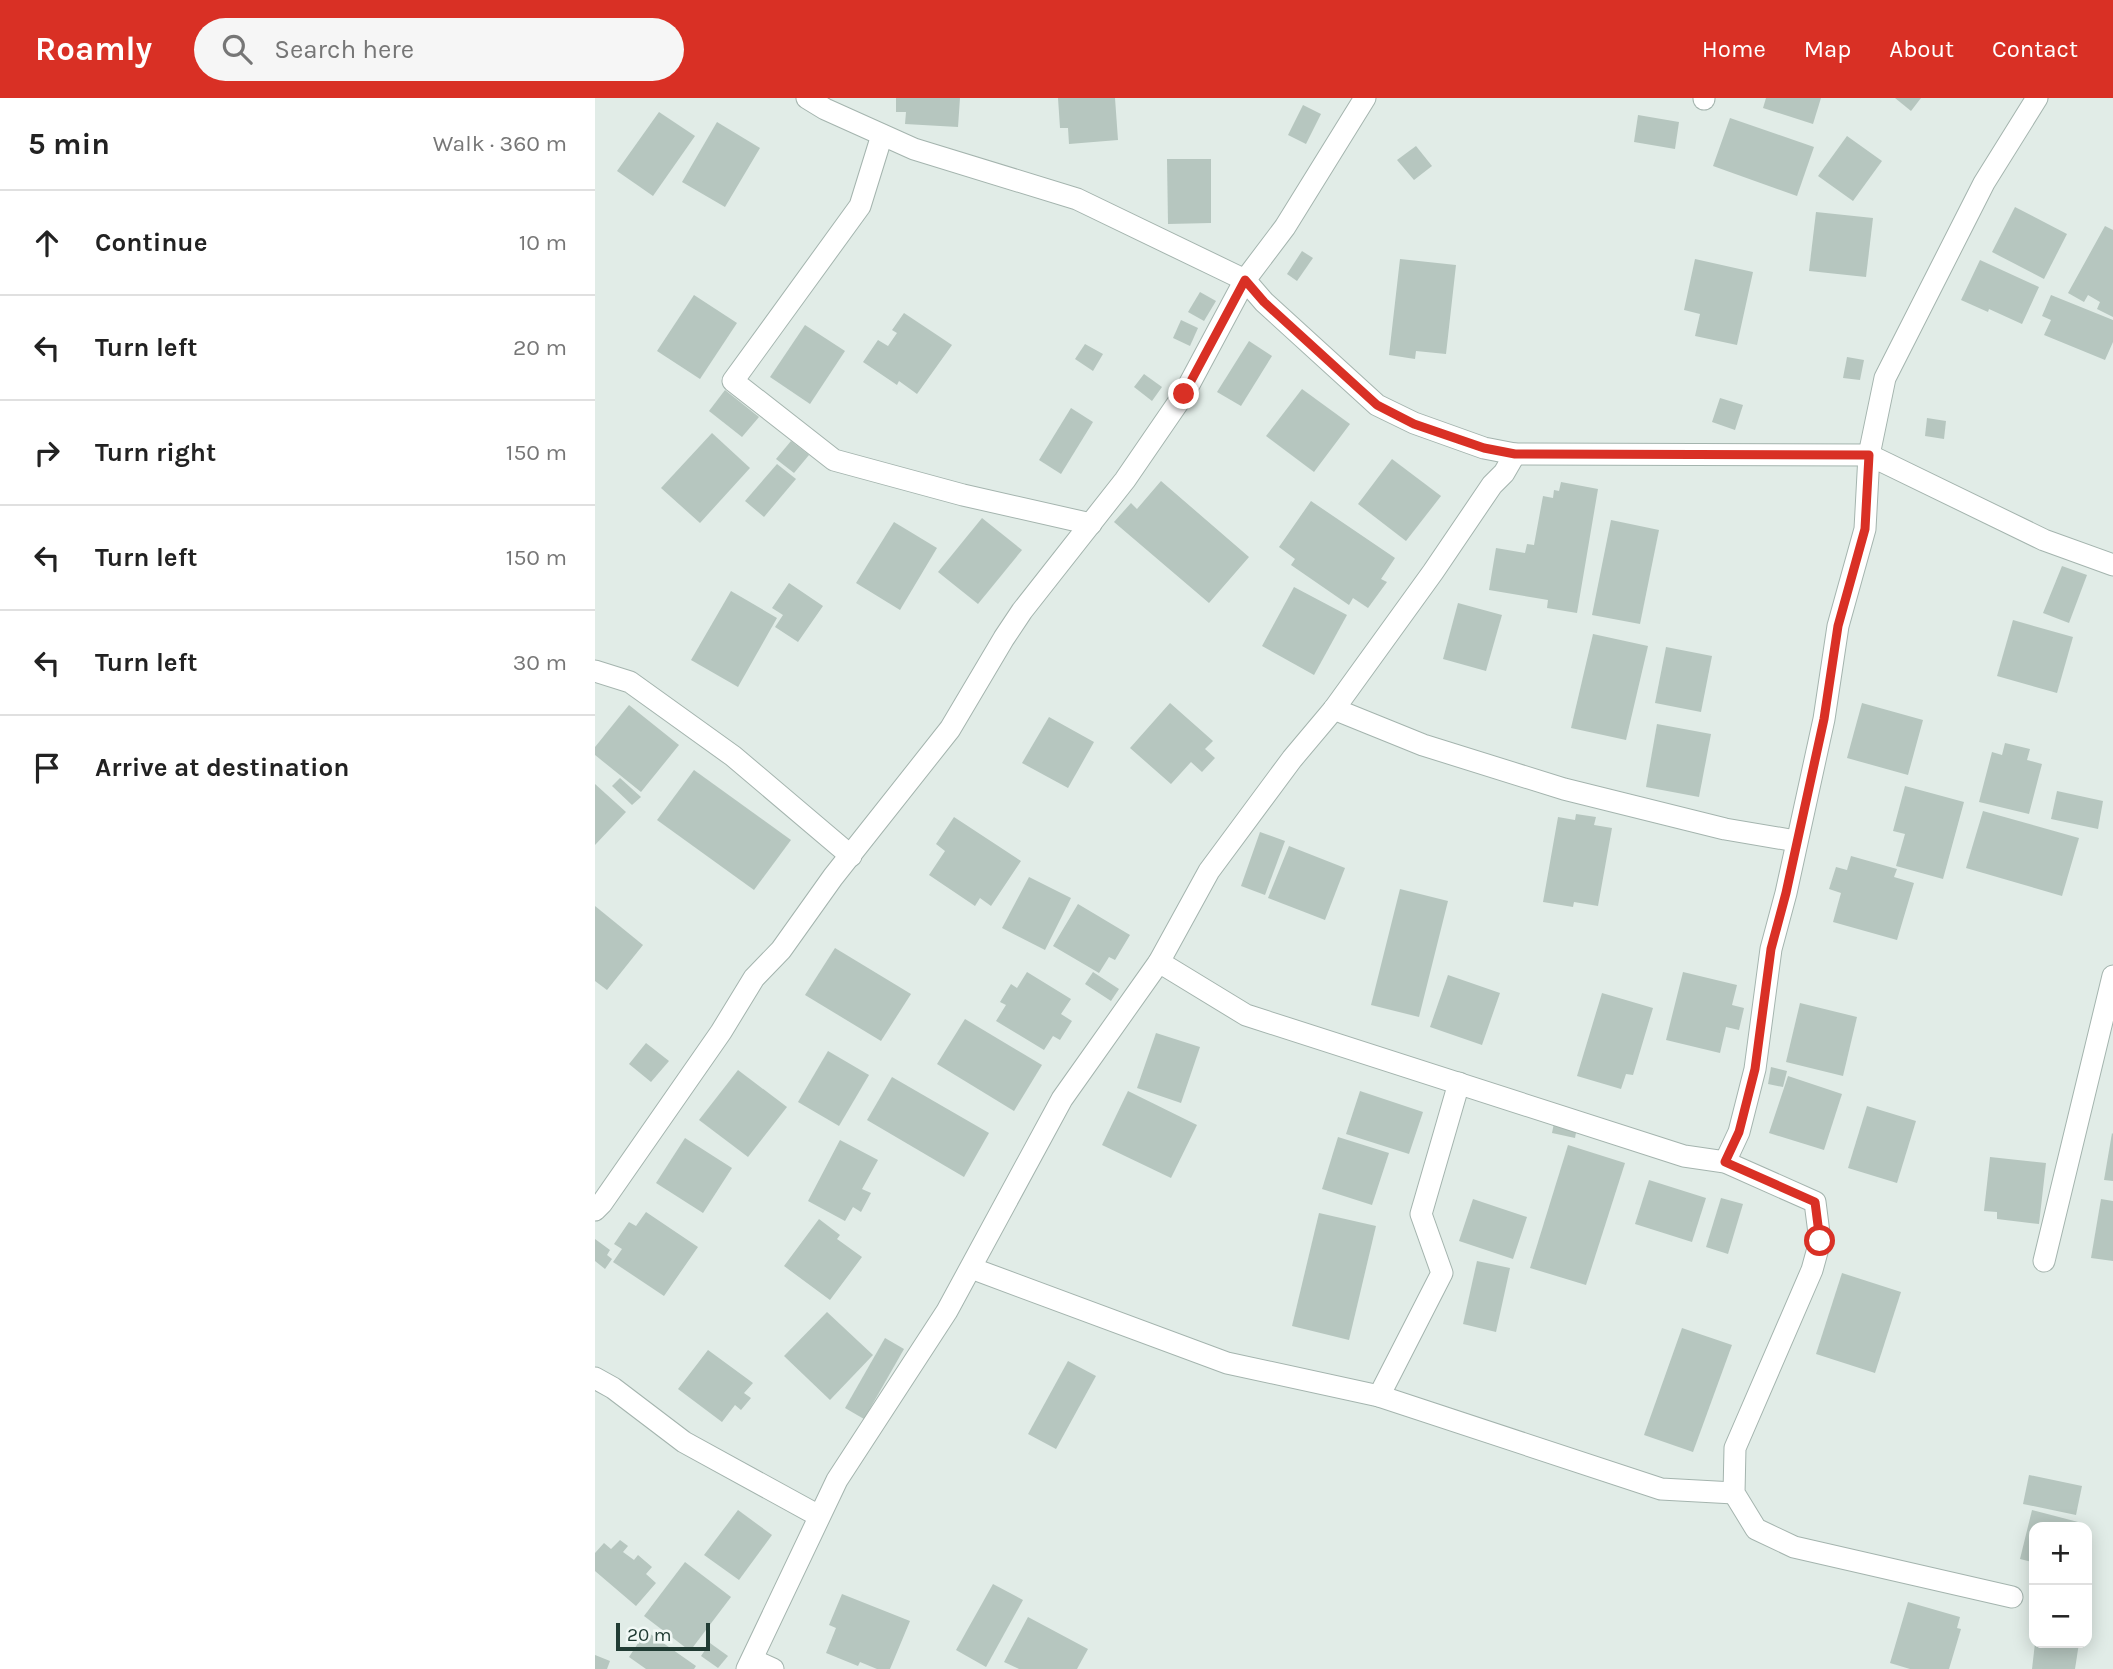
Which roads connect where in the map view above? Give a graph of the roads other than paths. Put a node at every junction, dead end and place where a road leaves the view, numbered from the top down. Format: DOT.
graph roads {
  1 [pos="807,98"];
  2 [pos="1365,98"];
  3 [pos="2037,98"];
  4 [pos="882,135"];
  5 [pos="1245,280"];
  6 [pos="1515,454"];
  7 [pos="1869,455"];
  8 [pos="1091,524"];
  9 [pos="2113,565"];
  10 [pos="595,671"];
  11 [pos="1334,709"];
  12 [pos="1796,841"];
  13 [pos="851,856"];
  14 [pos="1159,962"];
  15 [pos="2113,976"];
  16 [pos="1459,1083"];
  17 [pos="1725,1162"];
  18 [pos="595,1210"];
  19 [pos="2044,1262"];
  20 [pos="971,1268"];
  21 [pos="595,1378"];
  22 [pos="1379,1396"];
  23 [pos="1734,1493"];
  24 [pos="819,1516"];
  25 [pos="2012,1597"];
  26 [pos="750,1665"];
  27 [pos="773,1669"];
  1 -- 4 [label="street"];
  2 -- 5 [label="street"];
  3 -- 7 [label="street"];
  4 -- 5 [label="street"];
  4 -- 8 [label="street"];
  5 -- 6 [label="street"];
  5 -- 8 [label="street"];
  6 -- 7 [label="street"];
  6 -- 11 [label="street"];
  7 -- 9 [label="street"];
  7 -- 12 [label="street"];
  8 -- 13 [label="street"];
  10 -- 13 [label="street"];
  11 -- 12 [label="street"];
  11 -- 14 [label="street"];
  12 -- 17 [label="street"];
  13 -- 18 [label="street"];
  14 -- 16 [label="street"];
  14 -- 20 [label="street"];
  15 -- 19 [label="street"];
  16 -- 17 [label="street"];
  16 -- 22 [label="street"];
  17 -- 23 [label="street"];
  20 -- 22 [label="street"];
  20 -- 24 [label="street"];
  21 -- 24 [label="street"];
  22 -- 23 [label="street"];
  23 -- 25 [label="street"];
  24 -- 26 [label="street"];
  26 -- 27 [label="street"];
}
